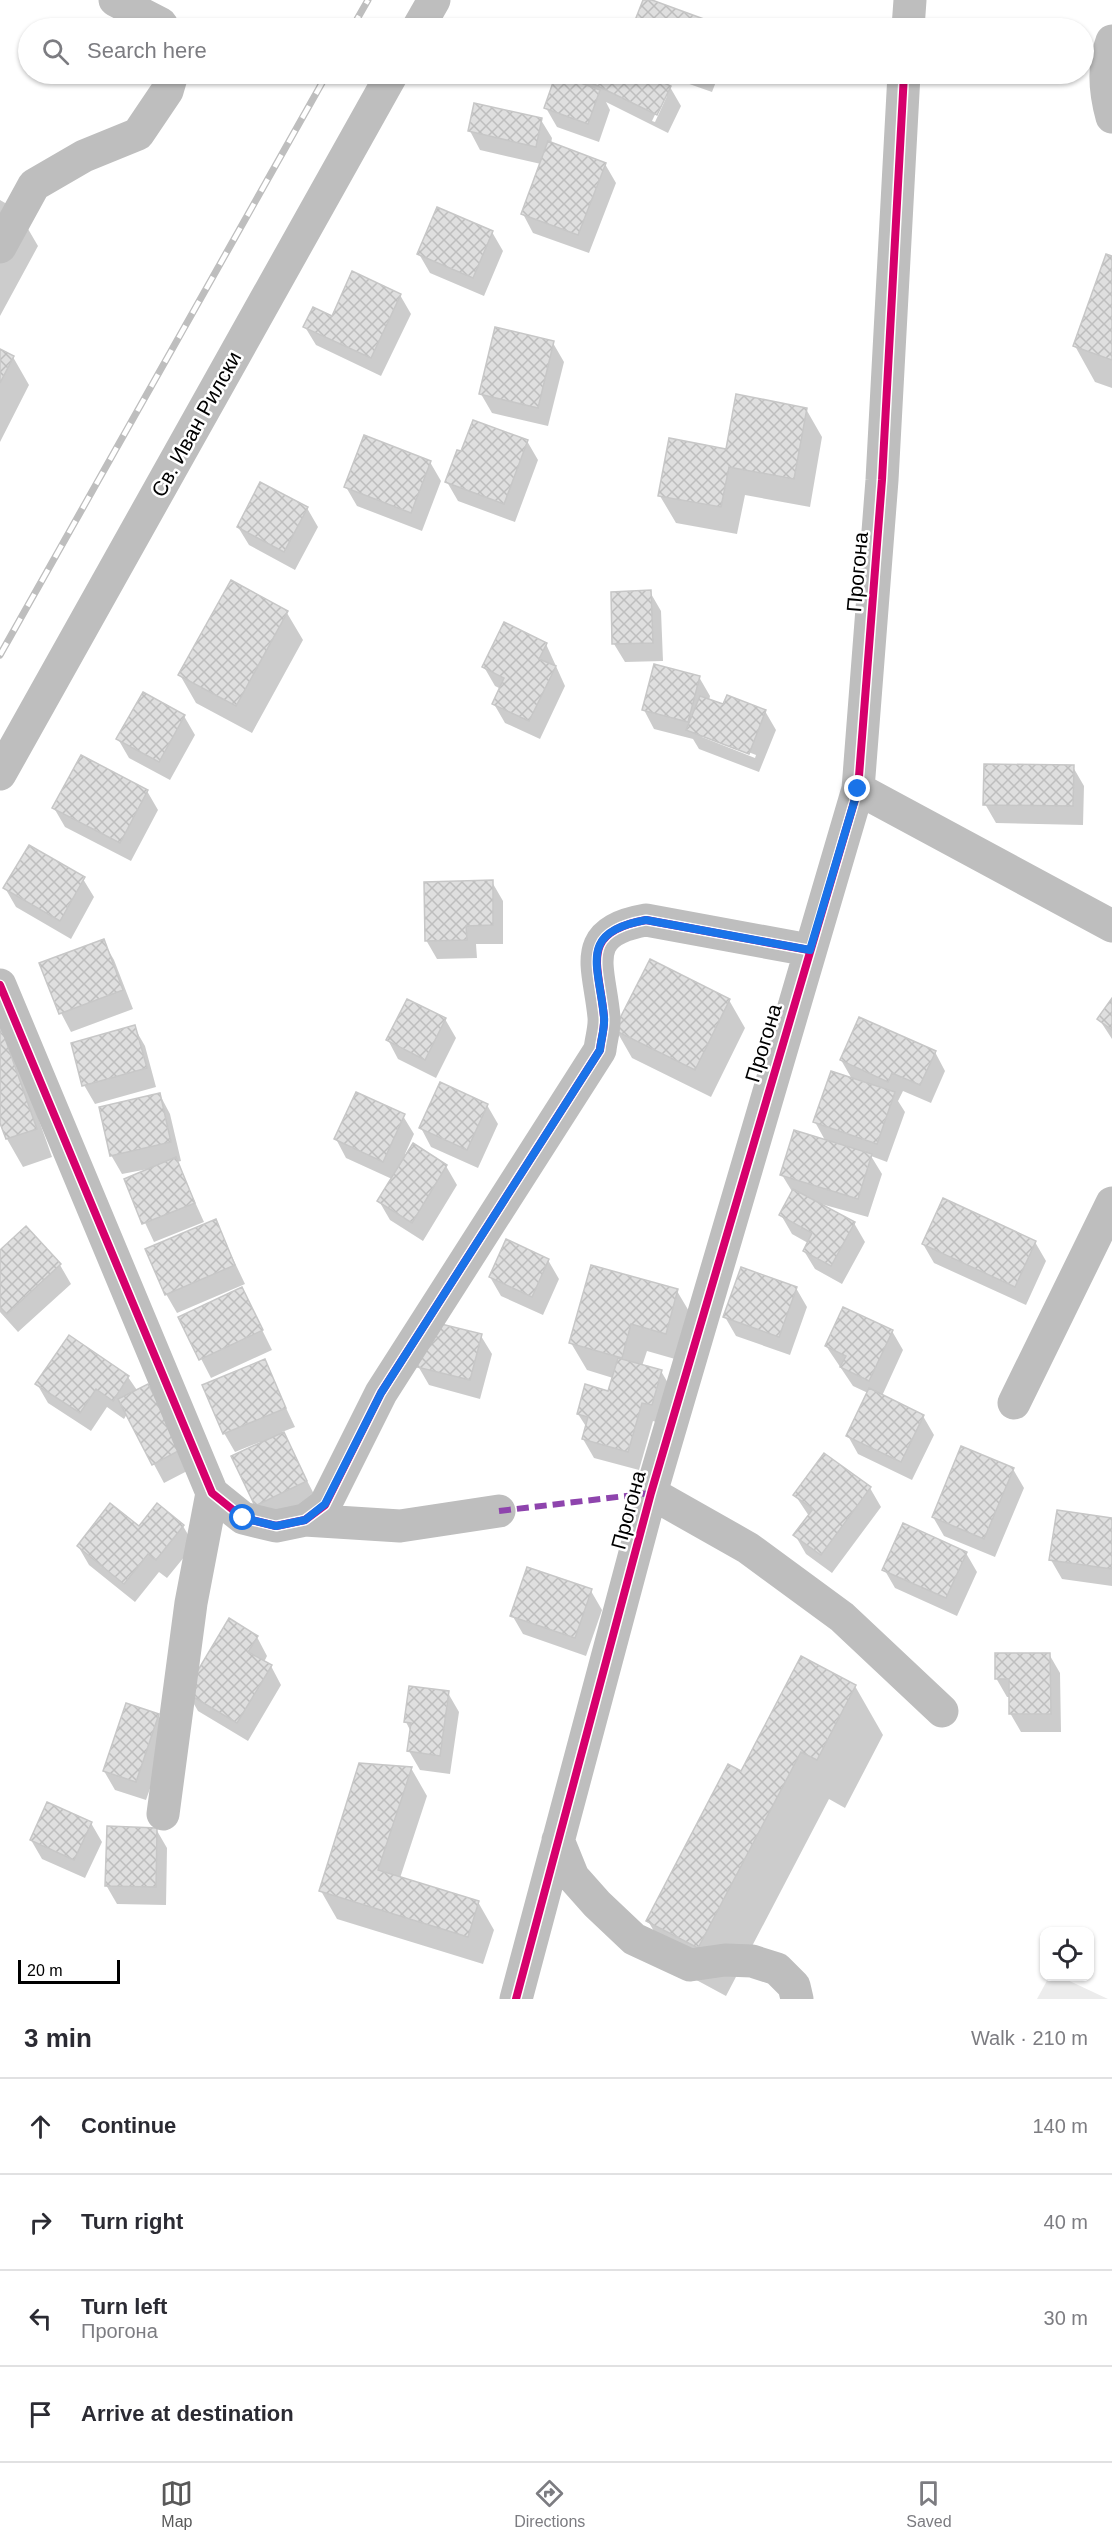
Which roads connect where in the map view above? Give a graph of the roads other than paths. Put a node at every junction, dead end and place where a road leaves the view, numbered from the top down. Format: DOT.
graph roads {
  1 [pos="115,0"];
  2 [pos="434,0"];
  3 [pos="910,0"];
  4 [pos="150,18"];
  5 [pos="424,18"];
  6 [pos="909,18"];
  7 [pos="1112,41"];
  8 [pos="169,84"];
  9 [pos="386,84"];
  10 [pos="903,84"];
  11 [pos="1112,117"];
  12 [pos="0,247"];
  13 [pos="0,774"];
  14 [pos="858,789"];
  15 [pos="1112,926"];
  16 [pos="810,950"];
  17 [pos="0,985"];
  18 [pos="1112,1203"];
  19 [pos="1014,1403"];
  20 [pos="212,1493"];
  21 [pos="651,1493"];
  22 [pos="499,1511"];
  23 [pos="305,1520"];
  24 [pos="942,1711"];
  25 [pos="163,1814"];
  26 [pos="558,1840"];
  27 [pos="516,1999"];
  28 [pos="797,1999"];
  1 -- 4 [label="street"];
  2 -- 5 [label="street"];
  3 -- 6 [label="street"];
  7 -- 11 [label="street"];
  8 -- 12 [label="street"];
  9 -- 13 [label="street, Св. Иван Рилски"];
  10 -- 14 [label="street, Прогона"];
  14 -- 15 [label="street"];
  14 -- 16 [label="street, Прогона"];
  16 -- 21 [label="street, Прогона"];
  16 -- 23 [label="street"];
  17 -- 20 [label="street"];
  18 -- 19 [label="street"];
  20 -- 23 [label="street"];
  20 -- 25 [label="street"];
  21 -- 24 [label="street"];
  21 -- 26 [label="street, Прогона"];
  22 -- 23 [label="street"];
  26 -- 27 [label="street, Прогона"];
  26 -- 28 [label="street"];
}
